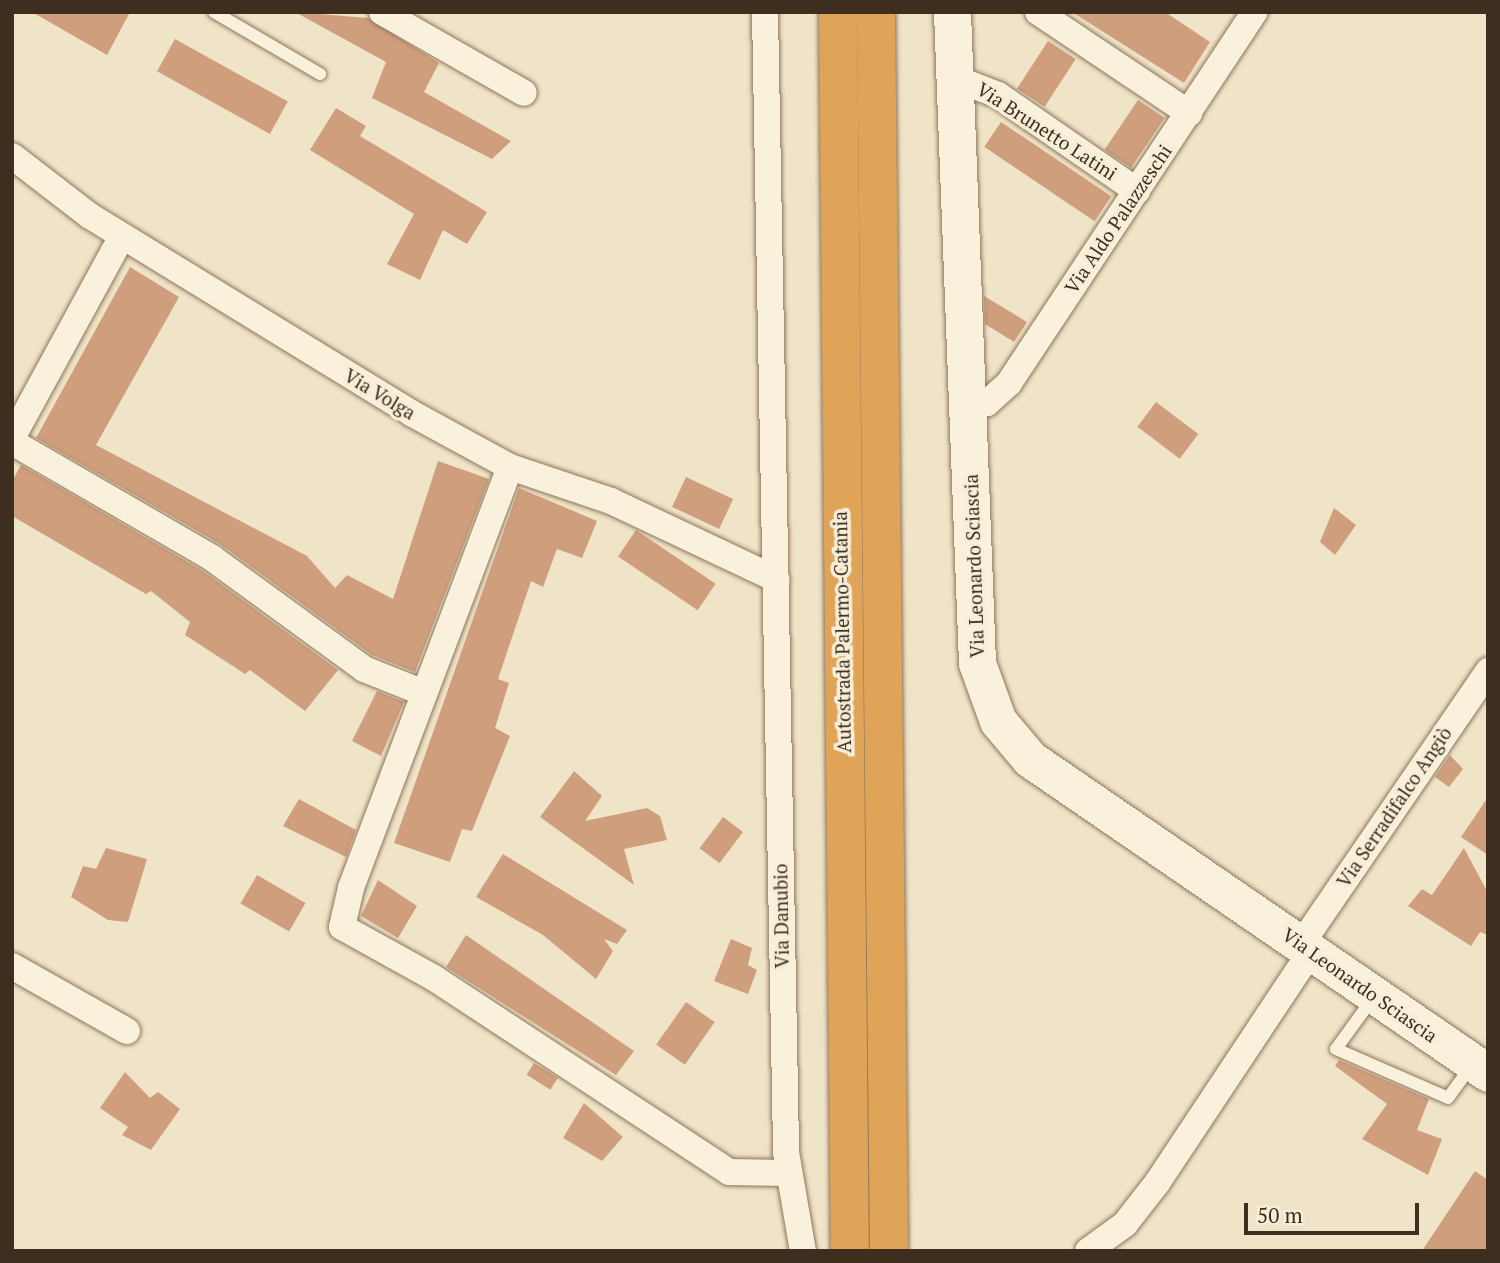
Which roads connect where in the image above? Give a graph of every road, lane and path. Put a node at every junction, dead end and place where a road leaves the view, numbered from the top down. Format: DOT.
graph roads {
  1 [pos="214,12"];
  2 [pos="382,12"];
  3 [pos="765,12"];
  4 [pos="824,12"];
  5 [pos="838,12"];
  6 [pos="876,12"];
  7 [pos="894,12"];
  8 [pos="952,12"];
  9 [pos="1038,12"];
  10 [pos="1255,12"];
  11 [pos="320,74"];
  12 [pos="954,78"];
  13 [pos="524,93"];
  14 [pos="1189,113"];
  15 [pos="877,119"];
  16 [pos="12,156"];
  17 [pos="1137,191"];
  18 [pos="122,236"];
  19 [pos="838,383"];
  20 [pos="966,405"];
  21 [pos="12,440"];
  22 [pos="510,467"];
  23 [pos="776,579"];
  24 [pos="1488,671"];
  25 [pos="424,692"];
  26 [pos="1306,947"];
  27 [pos="12,966"];
  28 [pos="1376,995"];
  29 [pos="127,1031"];
  30 [pos="1481,1068"];
  31 [pos="787,1172"];
  32 [pos="803,1251"];
  33 [pos="850,1251"];
  34 [pos="889,1251"];
  35 [pos="1088,1251"];
  1 -- 11 [label="lane"];
  2 -- 13 [label="street"];
  3 -- 23 [label="street, Via Danubio"];
  4 -- 19 [label="highway"];
  5 -- 19 [label="highway, Autostrada Palermo-Catania"];
  6 -- 15 [label="highway, Autostrada Palermo-Catania"];
  7 -- 15 [label="highway"];
  8 -- 12 [label="street, Via Leonardo Sciascia"];
  9 -- 14 [label="street"];
  10 -- 14 [label="street, Via Aldo Palazzeschi"];
  12 -- 17 [label="street, Via Brunetto Latini"];
  12 -- 20 [label="street, Via Leonardo Sciascia"];
  14 -- 17 [label="street, Via Aldo Palazzeschi"];
  15 -- 34 [label="highway, Autostrada Palermo-Catania"];
  16 -- 18 [label="street, Via Volga"];
  17 -- 20 [label="street, Via Aldo Palazzeschi"];
  18 -- 21 [label="street"];
  18 -- 22 [label="street, Via Volga"];
  19 -- 33 [label="highway, Autostrada Palermo-Catania"];
  20 -- 26 [label="street, Via Leonardo Sciascia"];
  21 -- 25 [label="street"];
  22 -- 23 [label="street, Via Volga"];
  22 -- 25 [label="street"];
  23 -- 31 [label="street, Via Danubio"];
  24 -- 26 [label="street, Via Serradifalco Angiò"];
  25 -- 31 [label="street"];
  26 -- 28 [label="street, Via Leonardo Sciascia"];
  26 -- 35 [label="street, Via Serradifalco Angiò"];
  27 -- 29 [label="street"];
  28 -- 30 [label="street, Via Leonardo Sciascia"];
  28 -- 30 [label="lane"];
  31 -- 32 [label="street, Via Danubio"];
}
